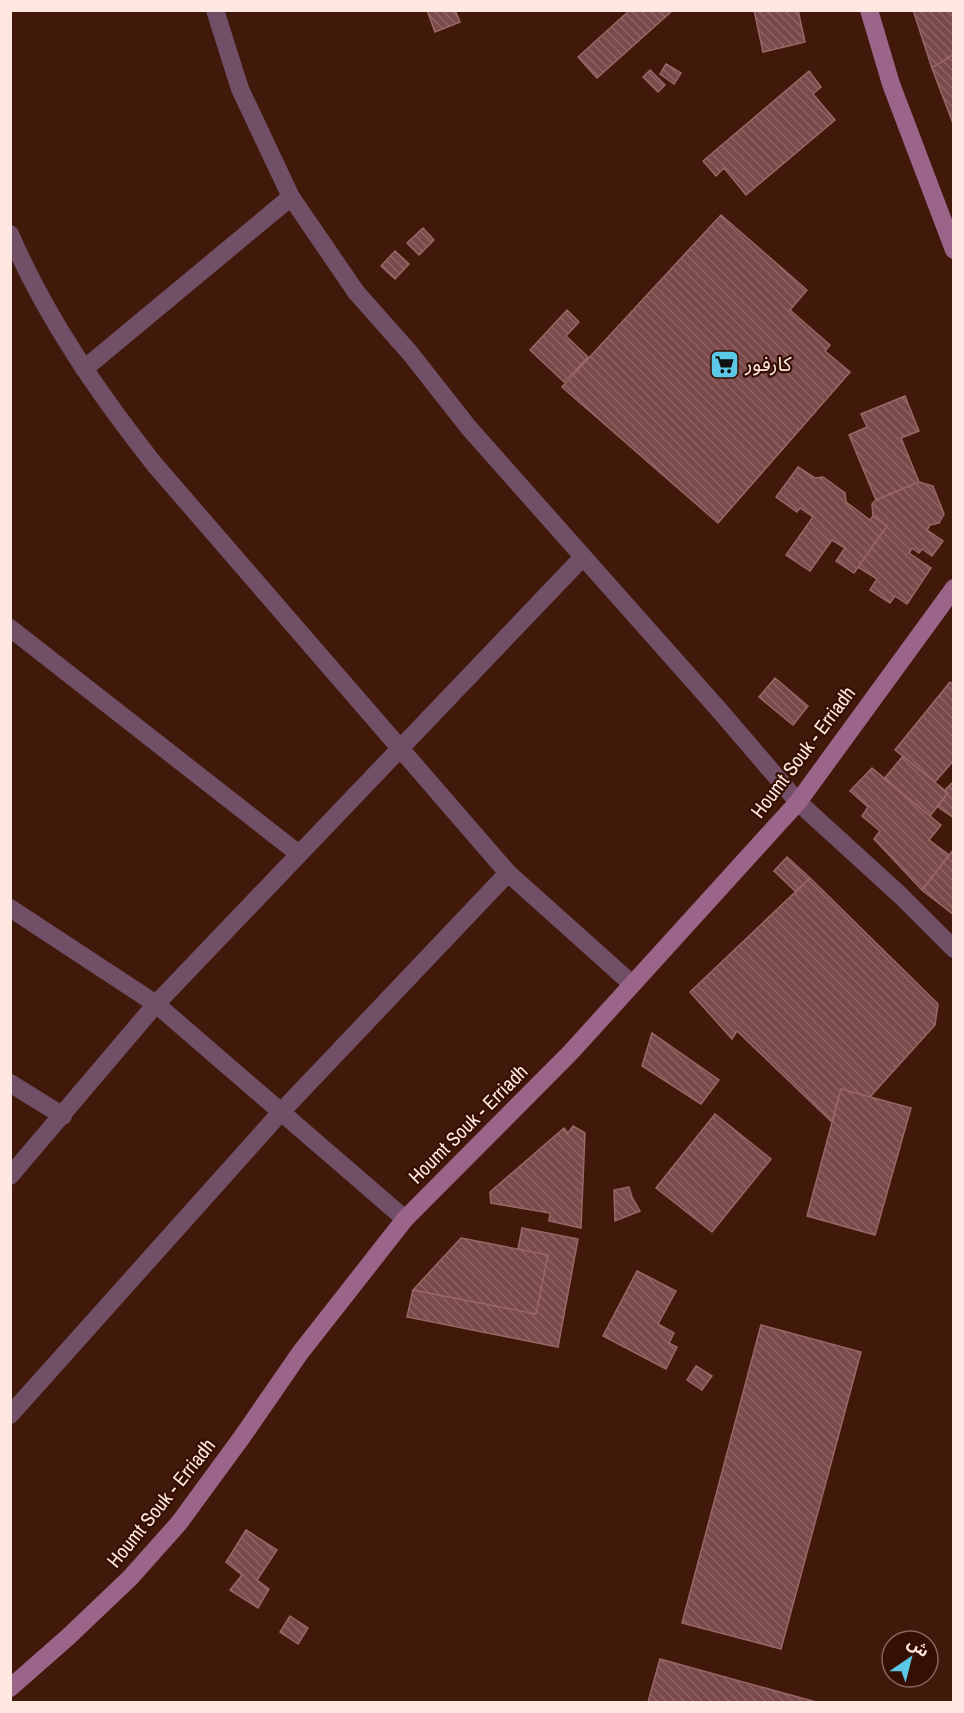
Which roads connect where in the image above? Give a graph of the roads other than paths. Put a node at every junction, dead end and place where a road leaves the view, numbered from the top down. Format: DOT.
graph roads {
  1 [pos="215,10"];
  2 [pos="874,13"];
  3 [pos="291,197"];
  4 [pos="10,234"];
  5 [pos="954,250"];
  6 [pos="84,369"];
  7 [pos="583,557"];
  8 [pos="954,588"];
  9 [pos="10,628"];
  10 [pos="401,747"];
  11 [pos="798,802"];
  12 [pos="299,854"];
  13 [pos="508,873"];
  14 [pos="10,908"];
  15 [pos="954,949"];
  16 [pos="632,984"];
  17 [pos="156,1004"];
  18 [pos="10,1083"];
  19 [pos="281,1112"];
  20 [pos="63,1116"];
  21 [pos="10,1176"];
  22 [pos="405,1219"];
  23 [pos="10,1415"];
  24 [pos="10,1688"];
  1 -- 3 [label="street"];
  2 -- 5 [label="street"];
  3 -- 6 [label="street"];
  3 -- 7 [label="street"];
  4 -- 6 [label="street"];
  6 -- 10 [label="street"];
  7 -- 10 [label="street"];
  7 -- 11 [label="street"];
  8 -- 11 [label="street, Houmt Souk - Erriadh"];
  9 -- 12 [label="street"];
  10 -- 12 [label="street"];
  10 -- 13 [label="street"];
  11 -- 15 [label="street"];
  11 -- 16 [label="street, Houmt Souk - Erriadh"];
  12 -- 17 [label="street"];
  13 -- 16 [label="street"];
  13 -- 19 [label="street"];
  14 -- 17 [label="street"];
  16 -- 22 [label="street, Houmt Souk - Erriadh"];
  17 -- 19 [label="street"];
  17 -- 20 [label="street"];
  18 -- 20 [label="street"];
  19 -- 22 [label="street"];
  19 -- 23 [label="street"];
  20 -- 21 [label="street"];
  22 -- 24 [label="street, Houmt Souk - Erriadh"];
}
